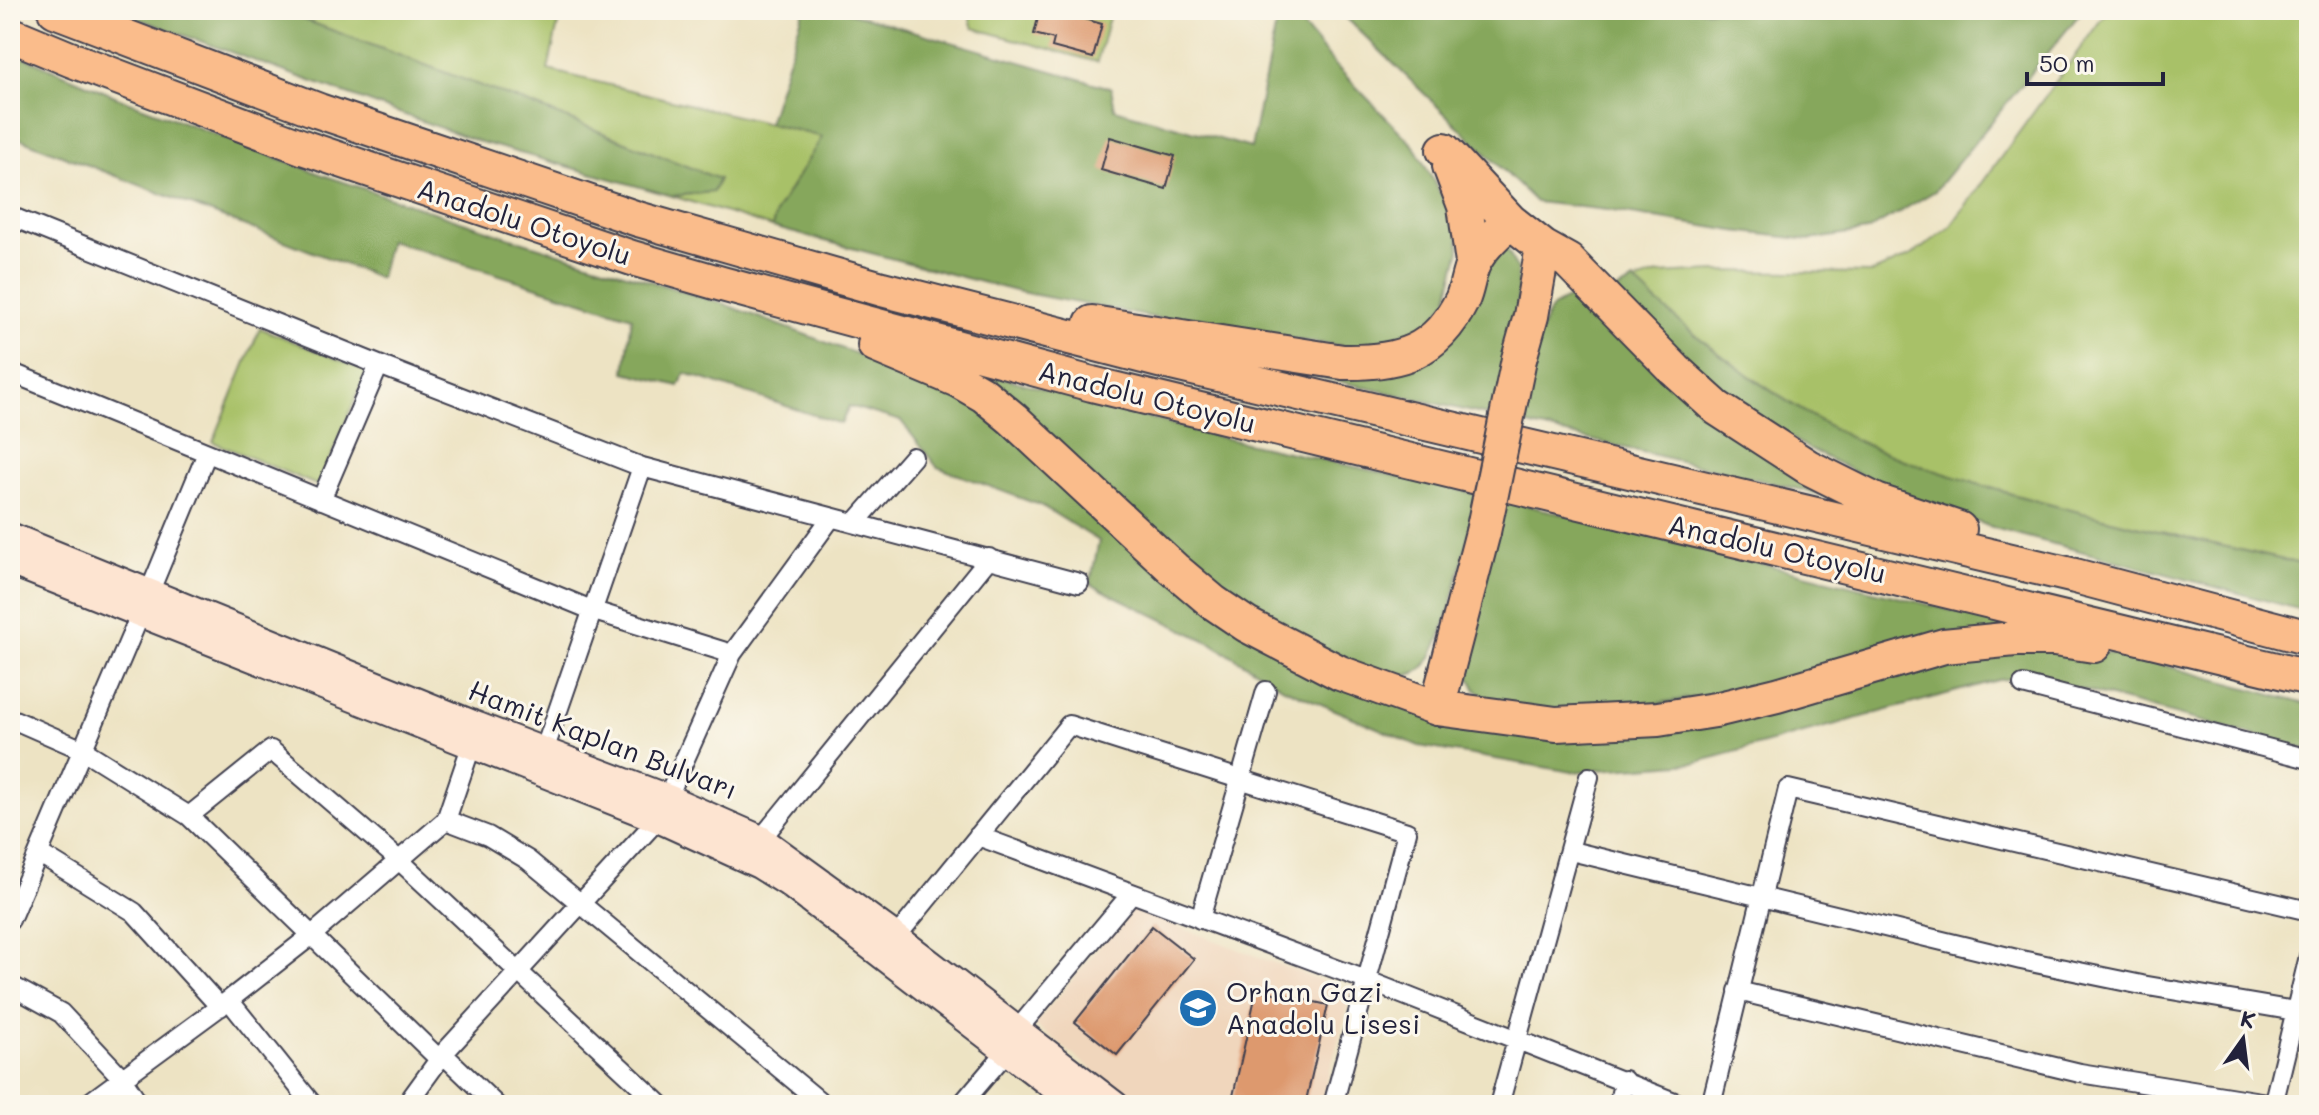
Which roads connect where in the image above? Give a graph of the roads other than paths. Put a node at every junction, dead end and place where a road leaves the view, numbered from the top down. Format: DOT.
graph roads {
  1 [pos="55,10"];
  2 [pos="10,34"];
  3 [pos="10,216"];
  4 [pos="1510,221"];
  5 [pos="1543,247"];
  6 [pos="1473,263"];
  7 [pos="722,284"];
  8 [pos="882,289"];
  9 [pos="1595,289"];
  10 [pos="1531,316"];
  11 [pos="379,365"];
  12 [pos="10,372"];
  13 [pos="207,453"];
  14 [pos="913,457"];
  15 [pos="642,467"];
  16 [pos="321,500"];
  17 [pos="831,518"];
  18 [pos="855,523"];
  19 [pos="10,536"];
  20 [pos="989,558"];
  21 [pos="10,562"];
  22 [pos="1079,583"];
  23 [pos="145,604"];
  24 [pos="594,611"];
  25 [pos="2309,635"];
  26 [pos="732,654"];
  27 [pos="2300,675"];
  28 [pos="2023,685"];
  29 [pos="1266,691"];
  30 [pos="1437,708"];
  31 [pos="10,718"];
  32 [pos="475,736"];
  33 [pos="83,750"];
  34 [pos="544,751"];
  35 [pos="2309,759"];
  36 [pos="1589,777"];
  37 [pos="1241,779"];
  38 [pos="664,809"];
  39 [pos="189,816"];
  40 [pos="446,820"];
  41 [pos="978,836"];
  42 [pos="761,839"];
  43 [pos="1571,851"];
  44 [pos="40,854"];
  45 [pos="400,861"];
  46 [pos="1131,894"];
  47 [pos="1762,897"];
  48 [pos="581,904"];
  49 [pos="2309,911"];
  50 [pos="1200,919"];
  51 [pos="10,920"];
  52 [pos="312,935"];
  53 [pos="896,937"];
  54 [pos="2309,956"];
  55 [pos="518,974"];
  56 [pos="1366,980"];
  57 [pos="10,985"];
  58 [pos="1738,991"];
  59 [pos="224,1003"];
  60 [pos="2295,1011"];
  61 [pos="1012,1040"];
  62 [pos="1516,1040"];
  63 [pos="441,1057"];
  64 [pos="122,1078"];
  65 [pos="1624,1080"];
  66 [pos="2273,1104"];
  67 [pos="86,1105"];
  68 [pos="140,1105"];
  69 [pos="313,1105"];
  70 [pos="406,1105"];
  71 [pos="496,1105"];
  72 [pos="661,1105"];
  73 [pos="824,1105"];
  74 [pos="961,1105"];
  75 [pos="1077,1105"];
  76 [pos="1115,1105"];
  77 [pos="1333,1105"];
  78 [pos="1499,1105"];
  79 [pos="1618,1105"];
  80 [pos="1682,1105"];
  81 [pos="1711,1105"];
  1 -- 8 [label="highway, Anadolu Otoyolu"];
  2 -- 7 [label="highway, Anadolu Otoyolu"];
  3 -- 11 [label="street"];
  4 -- 5 [label="highway"];
  4 -- 6 [label="highway"];
  4 -- 6 [label="highway"];
  5 -- 9 [label="highway"];
  5 -- 10 [label="highway"];
  6 -- 8 [label="highway"];
  7 -- 27 [label="highway, Anadolu Otoyolu"];
  7 -- 30 [label="highway"];
  8 -- 25 [label="highway, Anadolu Otoyolu"];
  9 -- 10 [label="highway"];
  9 -- 25 [label="highway"];
  10 -- 30 [label="highway, bridge"];
  11 -- 15 [label="street"];
  11 -- 16 [label="street"];
  12 -- 13 [label="street"];
  13 -- 16 [label="street"];
  13 -- 23 [label="street"];
  14 -- 18 [label="street"];
  15 -- 17 [label="street"];
  15 -- 24 [label="street"];
  16 -- 24 [label="street"];
  17 -- 18 [label="street"];
  17 -- 26 [label="street"];
  18 -- 20 [label="street"];
  19 -- 23 [label="main road, Hamit Kaplan Bulvarı"];
  20 -- 22 [label="street"];
  20 -- 42 [label="street"];
  21 -- 23 [label="main road, Hamit Kaplan Bulvarı"];
  23 -- 32 [label="main road, Hamit Kaplan Bulvarı"];
  23 -- 33 [label="street"];
  24 -- 26 [label="street"];
  24 -- 34 [label="street"];
  26 -- 38 [label="street"];
  27 -- 30 [label="highway"];
  28 -- 35 [label="street"];
  29 -- 37 [label="street"];
  31 -- 33 [label="street"];
  32 -- 34 [label="main road, Hamit Kaplan Bulvarı"];
  32 -- 38 [label="main road, Hamit Kaplan Bulvarı"];
  32 -- 40 [label="street"];
  33 -- 39 [label="street"];
  33 -- 44 [label="street"];
  34 -- 38 [label="main road, Hamit Kaplan Bulvarı"];
  36 -- 43 [label="street"];
  37 -- 41 [label="street"];
  37 -- 50 [label="street"];
  37 -- 56 [label="street"];
  38 -- 42 [label="main road, Hamit Kaplan Bulvarı"];
  38 -- 48 [label="street"];
  38 -- 61 [label="main road, Hamit Kaplan Bulvarı"];
  39 -- 45 [label="street"];
  39 -- 52 [label="street"];
  40 -- 45 [label="street"];
  40 -- 48 [label="street"];
  41 -- 46 [label="street"];
  41 -- 53 [label="street"];
  42 -- 53 [label="main road, Hamit Kaplan Bulvarı"];
  43 -- 47 [label="street"];
  43 -- 62 [label="street"];
  44 -- 51 [label="street"];
  44 -- 59 [label="street"];
  45 -- 52 [label="street"];
  45 -- 55 [label="street"];
  46 -- 50 [label="street"];
  46 -- 61 [label="street"];
  47 -- 49 [label="street"];
  47 -- 58 [label="street"];
  47 -- 60 [label="street"];
  48 -- 55 [label="street"];
  48 -- 73 [label="street"];
  50 -- 56 [label="street"];
  52 -- 59 [label="street"];
  52 -- 63 [label="street"];
  53 -- 61 [label="main road, Hamit Kaplan Bulvarı"];
  54 -- 60 [label="street"];
  55 -- 63 [label="street"];
  55 -- 72 [label="street"];
  56 -- 62 [label="street"];
  56 -- 77 [label="street"];
  57 -- 64 [label="street"];
  58 -- 66 [label="street"];
  58 -- 81 [label="street"];
  59 -- 64 [label="street"];
  59 -- 69 [label="street"];
  60 -- 66 [label="street"];
  61 -- 74 [label="street"];
  61 -- 75 [label="main road, Hamit Kaplan Bulvarı"];
  61 -- 76 [label="main road, Hamit Kaplan Bulvarı"];
  62 -- 65 [label="street"];
  62 -- 78 [label="street"];
  63 -- 70 [label="street"];
  63 -- 71 [label="street"];
  64 -- 67 [label="street"];
  64 -- 68 [label="street"];
  65 -- 79 [label="street"];
  65 -- 80 [label="street"];
}
